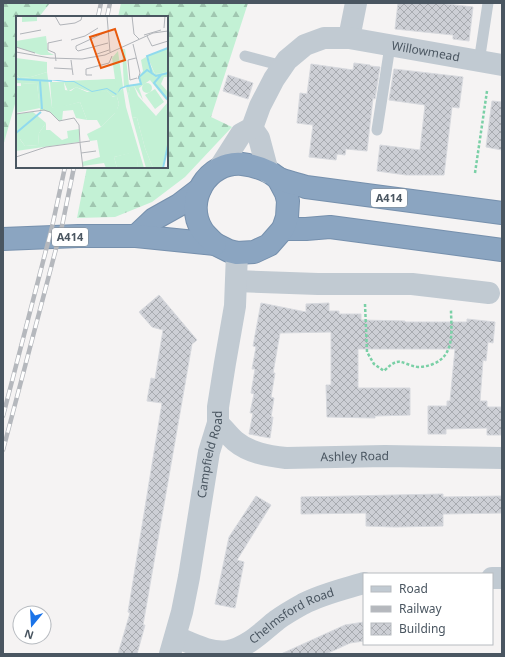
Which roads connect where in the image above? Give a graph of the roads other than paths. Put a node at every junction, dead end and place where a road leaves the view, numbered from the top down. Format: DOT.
graph roads {
  1 [pos="356,3"];
  2 [pos="488,3"];
  3 [pos="350,38"];
  4 [pos="390,46"];
  5 [pos="244,56"];
  6 [pos="479,62"];
  7 [pos="502,65"];
  8 [pos="283,66"];
  9 [pos="252,128"];
  10 [pos="377,130"];
  11 [pos="220,167"];
  12 [pos="273,175"];
  13 [pos="200,189"];
  14 [pos="502,213"];
  15 [pos="283,229"];
  16 [pos="136,236"];
  17 [pos="3,240"];
  18 [pos="215,244"];
  19 [pos="502,250"];
  20 [pos="237,253"];
  21 [pos="236,281"];
  22 [pos="489,293"];
  23 [pos="218,423"];
  24 [pos="502,458"];
  25 [pos="363,583"];
  26 [pos="173,646"];
  1 -- 3 [label="street"];
  2 -- 6 [label="lane"];
  3 -- 4 [label="street, Willowmead"];
  3 -- 8 [label="street, Willowmead"];
  4 -- 6 [label="street, Willowmead"];
  4 -- 10 [label="lane"];
  5 -- 8 [label="lane"];
  6 -- 7 [label="street, Willowmead"];
  8 -- 9 [label="street, Willowmead"];
  9 -- 11 [label="street"];
  9 -- 12 [label="street"];
  11 -- 12 [label="highway"];
  11 -- 13 [label="highway"];
  12 -- 14 [label="highway, A414"];
  12 -- 15 [label="highway"];
  13 -- 16 [label="highway"];
  13 -- 18 [label="highway"];
  15 -- 19 [label="highway"];
  15 -- 20 [label="highway"];
  16 -- 17 [label="highway, A414"];
  16 -- 18 [label="highway, A414"];
  18 -- 20 [label="highway"];
  20 -- 21 [label="street, Campfield Road"];
  21 -- 22 [label="street"];
  21 -- 23 [label="street, Campfield Road"];
  23 -- 24 [label="street, Ashley Road"];
  23 -- 26 [label="street, Campfield Road"];
  25 -- 26 [label="street, Chelmsford Road"];
}
